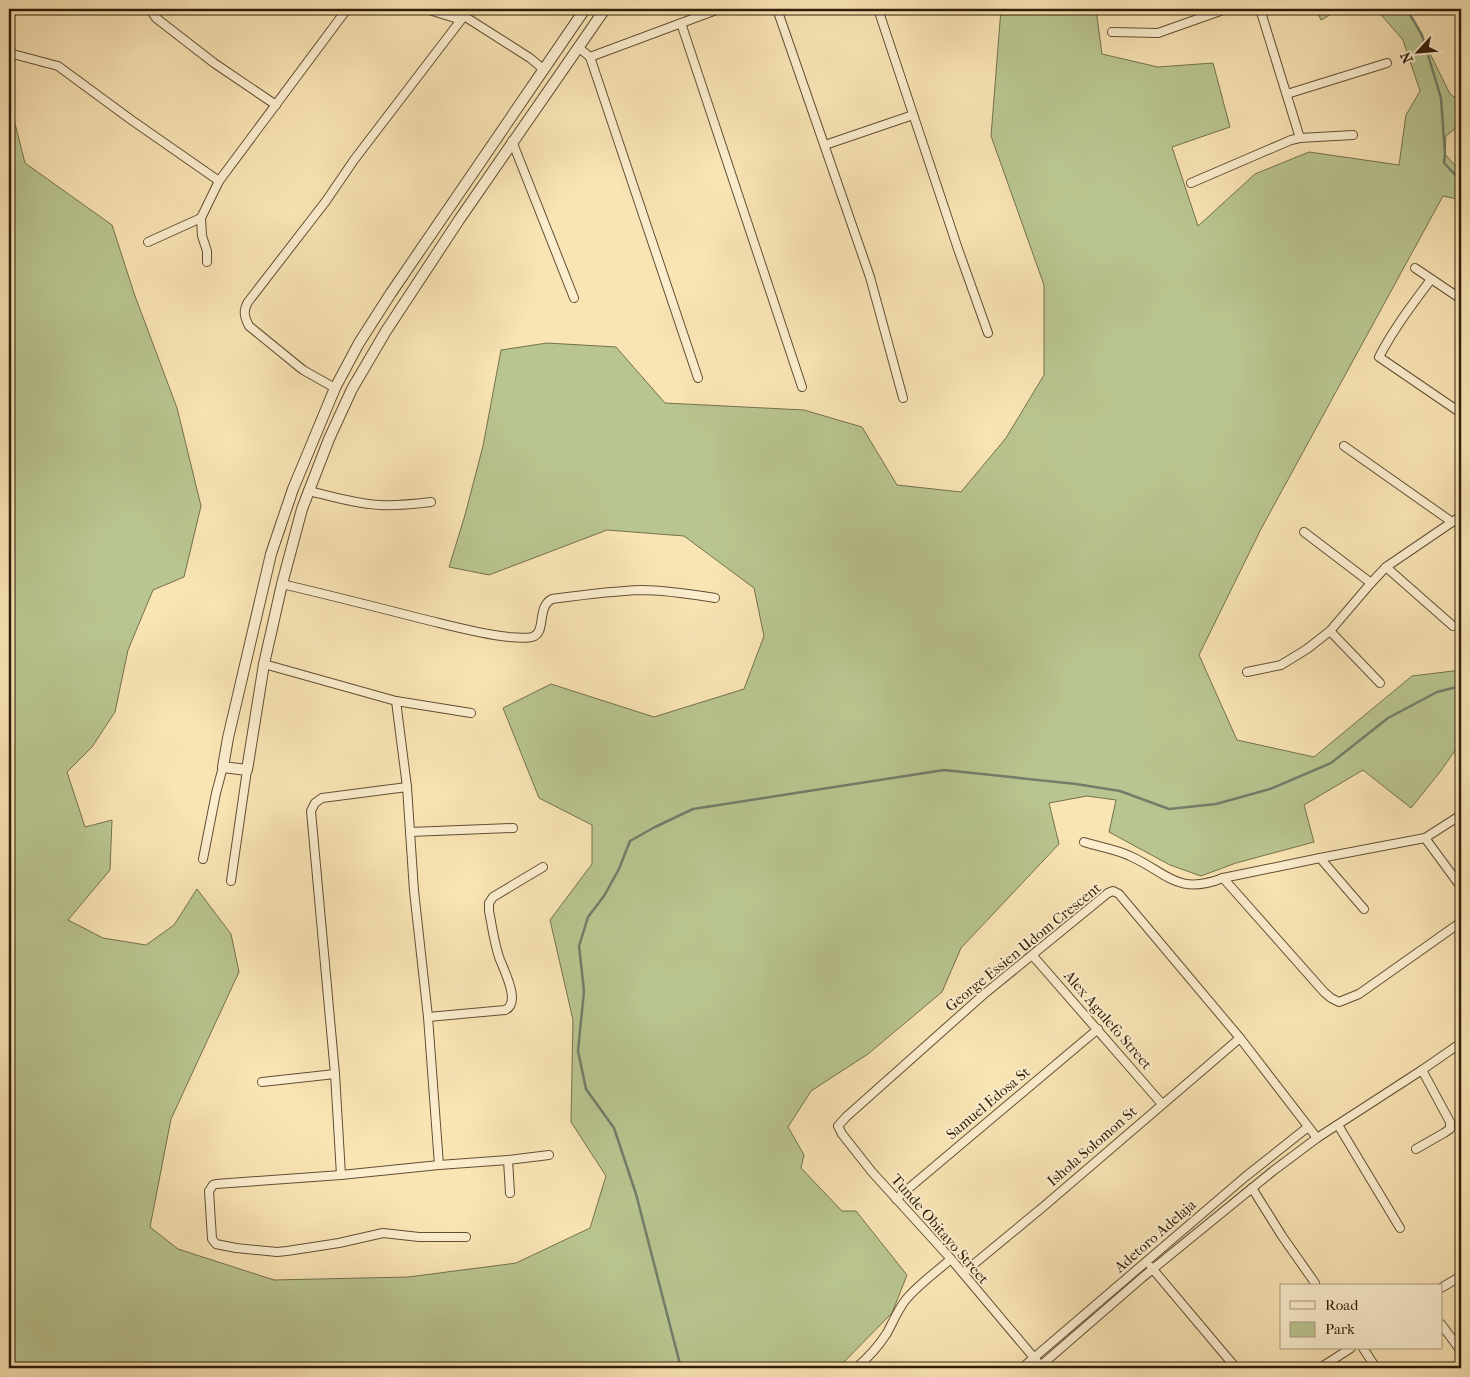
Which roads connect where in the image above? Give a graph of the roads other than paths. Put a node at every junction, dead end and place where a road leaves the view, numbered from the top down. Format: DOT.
graph roads {
  1 [pos="150,9"];
  2 [pos="347,9"];
  3 [pos="426,9"];
  4 [pos="454,9"];
  5 [pos="585,9"];
  6 [pos="605,9"];
  7 [pos="719,9"];
  8 [pos="776,9"];
  9 [pos="878,9"];
  10 [pos="1226,9"];
  11 [pos="1260,9"];
  12 [pos="464,16"];
  13 [pos="681,23"];
  14 [pos="1112,32"];
  15 [pos="578,47"];
  16 [pos="9,53"];
  17 [pos="590,57"];
  18 [pos="1387,63"];
  19 [pos="543,69"];
  20 [pos="1287,94"];
  21 [pos="276,104"];
  22 [pos="516,108"];
  23 [pos="913,115"];
  24 [pos="528,117"];
  25 [pos="1353,135"];
  26 [pos="1300,138"];
  27 [pos="512,141"];
  28 [pos="825,146"];
  29 [pos="219,181"];
  30 [pos="1192,183"];
  31 [pos="201,218"];
  32 [pos="148,242"];
  33 [pos="207,262"];
  34 [pos="1415,268"];
  35 [pos="1429,282"];
  36 [pos="574,298"];
  37 [pos="1461,299"];
  38 [pos="988,333"];
  39 [pos="698,378"];
  40 [pos="802,387"];
  41 [pos="335,388"];
  42 [pos="903,398"];
  43 [pos="1461,412"];
  44 [pos="1344,446"];
  45 [pos="308,491"];
  46 [pos="431,502"];
  47 [pos="1461,516"];
  48 [pos="1452,522"];
  49 [pos="1304,532"];
  50 [pos="1386,567"];
  51 [pos="1371,583"];
  52 [pos="282,584"];
  53 [pos="715,598"];
  54 [pos="1453,626"];
  55 [pos="1330,631"];
  56 [pos="264,664"];
  57 [pos="1247,672"];
  58 [pos="1380,683"];
  59 [pos="396,701"];
  60 [pos="471,713"];
  61 [pos="223,767"];
  62 [pos="247,770"];
  63 [pos="407,787"];
  64 [pos="1461,815"];
  65 [pos="513,828"];
  66 [pos="410,832"];
  67 [pos="1425,838"];
  68 [pos="1084,842"];
  69 [pos="1320,858"];
  70 [pos="203,859"];
  71 [pos="543,867"];
  72 [pos="1223,878"];
  73 [pos="231,881"];
  74 [pos="1461,887"];
  75 [pos="1364,909"];
  76 [pos="1461,922"];
  77 [pos="1033,956"];
  78 [pos="428,1017"];
  79 [pos="1098,1029"];
  80 [pos="1240,1038"];
  81 [pos="1461,1043"];
  82 [pos="1422,1070"];
  83 [pos="335,1074"];
  84 [pos="262,1082"];
  85 [pos="1162,1104"];
  86 [pos="855,1109"];
  87 [pos="1338,1126"];
  88 [pos="1308,1127"];
  89 [pos="1317,1138"];
  90 [pos="1416,1149"];
  91 [pos="549,1155"];
  92 [pos="508,1160"];
  93 [pos="439,1165"];
  94 [pos="341,1175"];
  95 [pos="1252,1188"];
  96 [pos="510,1193"];
  97 [pos="896,1199"];
  98 [pos="1400,1228"];
  99 [pos="466,1237"];
  100 [pos="951,1260"];
  101 [pos="1147,1262"];
  102 [pos="1153,1270"];
  103 [pos="962,1273"];
  104 [pos="1461,1276"];
  105 [pos="1315,1282"];
  106 [pos="1442,1287"];
  107 [pos="1442,1325"];
  108 [pos="1348,1350"];
  109 [pos="1364,1350"];
  110 [pos="1461,1351"];
  111 [pos="1034,1357"];
  112 [pos="1039,1367"];
  113 [pos="856,1368"];
  114 [pos="1022,1368"];
  115 [pos="1236,1368"];
  116 [pos="1320,1368"];
  117 [pos="1376,1368"];
  1 -- 21 [label="street"];
  2 -- 21 [label="street"];
  3 -- 12 [label="street"];
  4 -- 12 [label="street"];
  5 -- 19 [label="street"];
  6 -- 15 [label="street"];
  7 -- 13 [label="street"];
  8 -- 28 [label="street"];
  9 -- 23 [label="street"];
  10 -- 14 [label="street"];
  11 -- 20 [label="street"];
  12 -- 19 [label="street"];
  12 -- 41 [label="street"];
  13 -- 17 [label="street"];
  13 -- 40 [label="street"];
  15 -- 17 [label="street"];
  15 -- 24 [label="street"];
  16 -- 29 [label="street"];
  17 -- 39 [label="street"];
  18 -- 20 [label="street"];
  19 -- 22 [label="street"];
  20 -- 26 [label="street"];
  21 -- 29 [label="street"];
  22 -- 24 [label="street"];
  22 -- 41 [label="street"];
  23 -- 28 [label="street"];
  23 -- 38 [label="street"];
  24 -- 27 [label="street"];
  25 -- 26 [label="street"];
  26 -- 30 [label="street"];
  27 -- 36 [label="street"];
  27 -- 45 [label="street"];
  28 -- 42 [label="street"];
  29 -- 31 [label="street"];
  31 -- 32 [label="street"];
  31 -- 33 [label="street"];
  34 -- 37 [label="street"];
  35 -- 43 [label="street"];
  41 -- 61 [label="street"];
  44 -- 48 [label="street"];
  45 -- 46 [label="street"];
  45 -- 52 [label="street"];
  47 -- 48 [label="street"];
  48 -- 50 [label="street"];
  49 -- 51 [label="street"];
  50 -- 51 [label="street"];
  50 -- 54 [label="street"];
  51 -- 55 [label="street"];
  52 -- 53 [label="street"];
  52 -- 56 [label="street"];
  55 -- 57 [label="street"];
  55 -- 58 [label="street"];
  56 -- 59 [label="street"];
  56 -- 62 [label="street"];
  59 -- 60 [label="street"];
  59 -- 63 [label="street"];
  61 -- 62 [label="street"];
  61 -- 70 [label="street"];
  62 -- 73 [label="street"];
  63 -- 66 [label="street"];
  63 -- 83 [label="street"];
  64 -- 67 [label="street"];
  65 -- 66 [label="street"];
  66 -- 78 [label="street"];
  67 -- 69 [label="street"];
  67 -- 74 [label="street"];
  68 -- 72 [label="street"];
  69 -- 72 [label="street"];
  69 -- 75 [label="street"];
  71 -- 78 [label="street"];
  72 -- 76 [label="street"];
  77 -- 79 [label="street, Alex Agulefo Street"];
  77 -- 80 [label="street, George Essien Udom Crescent"];
  77 -- 86 [label="street, George Essien Udom Crescent"];
  78 -- 93 [label="street"];
  79 -- 85 [label="street, Alex Agulefo Street"];
  79 -- 97 [label="street, Samuel Edosa St"];
  80 -- 85 [label="street, Ishola Solomon St"];
  80 -- 88 [label="street, George Essien Udom Crescent"];
  81 -- 82 [label="street"];
  82 -- 87 [label="street"];
  82 -- 90 [label="street"];
  83 -- 84 [label="street"];
  83 -- 94 [label="street"];
  85 -- 103 [label="street, Ishola Solomon St"];
  86 -- 97 [label="street, Tunde Obitayo Street"];
  87 -- 89 [label="street"];
  87 -- 98 [label="street"];
  88 -- 89 [label="street, George Essien Udom Crescent"];
  88 -- 101 [label="street, Adetoro Adelaja"];
  89 -- 95 [label="street"];
  91 -- 92 [label="street"];
  92 -- 93 [label="street"];
  92 -- 96 [label="street"];
  93 -- 94 [label="street"];
  94 -- 99 [label="street"];
  95 -- 102 [label="street"];
  95 -- 105 [label="street"];
  97 -- 100 [label="street, Tunde Obitayo Street"];
  100 -- 103 [label="street, Tunde Obitayo Street"];
  100 -- 113 [label="street"];
  101 -- 102 [label="street"];
  101 -- 111 [label="street, Adetoro Adelaja"];
  102 -- 112 [label="street"];
  102 -- 115 [label="street"];
  103 -- 111 [label="street, Tunde Obitayo Street"];
  104 -- 106 [label="street"];
  107 -- 110 [label="street"];
  108 -- 116 [label="street"];
  109 -- 117 [label="street"];
  111 -- 112 [label="street, Tunde Obitayo Street"];
  111 -- 114 [label="street, Adetoro Adelaja"];
}
